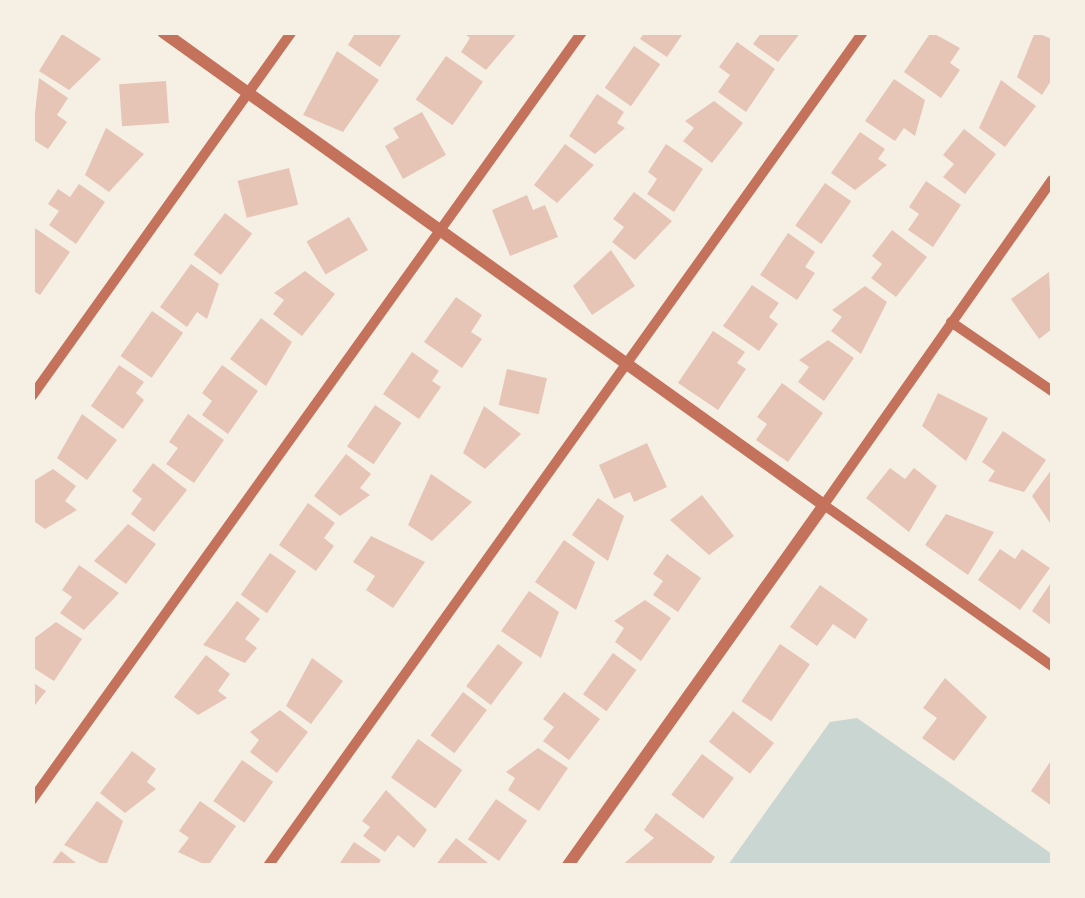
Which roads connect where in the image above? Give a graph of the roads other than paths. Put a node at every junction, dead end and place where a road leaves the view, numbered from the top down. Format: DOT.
graph roads {
  1 [pos="164,32"];
  2 [pos="292,32"];
  3 [pos="582,32"];
  4 [pos="863,32"];
  5 [pos="248,94"];
  6 [pos="1052,180"];
  7 [pos="443,228"];
  8 [pos="950,322"];
  9 [pos="629,361"];
  10 [pos="1052,391"];
  11 [pos="32,396"];
  12 [pos="824,505"];
  13 [pos="1052,666"];
  14 [pos="32,800"];
  15 [pos="268,866"];
  16 [pos="567,866"];
  1 -- 5 [label="street"];
  2 -- 5 [label="street"];
  3 -- 7 [label="street"];
  4 -- 9 [label="street"];
  5 -- 7 [label="street"];
  5 -- 11 [label="street"];
  6 -- 8 [label="street"];
  7 -- 9 [label="street"];
  7 -- 14 [label="street"];
  8 -- 10 [label="street"];
  8 -- 12 [label="street"];
  9 -- 12 [label="street"];
  9 -- 15 [label="street"];
  12 -- 13 [label="street"];
  12 -- 16 [label="street"];
}
